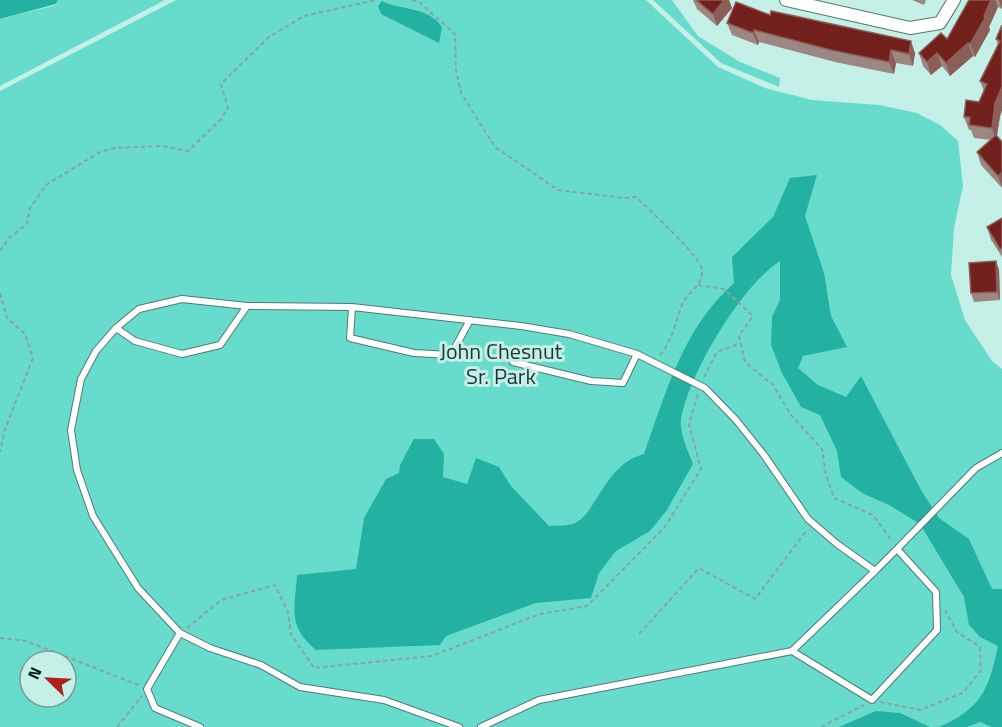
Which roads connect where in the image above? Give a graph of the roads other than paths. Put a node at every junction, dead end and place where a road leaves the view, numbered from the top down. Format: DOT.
graph roads {
  1 [pos="786,0"];
  2 [pos="954,0"];
  3 [pos="831,5"];
  4 [pos="247,306"];
  5 [pos="352,307"];
  6 [pos="471,320"];
  7 [pos="116,328"];
  8 [pos="637,354"];
  9 [pos="513,362"];
  10 [pos="1002,453"];
  11 [pos="897,549"];
  12 [pos="875,571"];
  13 [pos="180,633"];
  14 [pos="792,651"];
  15 [pos="200,727"];
  16 [pos="459,727"];
  17 [pos="481,727"];
  1 -- 3 [label="street"];
  2 -- 3 [label="street"];
  4 -- 5 [label="lane"];
  4 -- 7 [label="lane"];
  4 -- 7 [label="lane"];
  5 -- 6 [label="lane"];
  5 -- 6 [label="lane"];
  6 -- 8 [label="lane"];
  7 -- 13 [label="lane"];
  8 -- 9 [label="lane"];
  8 -- 12 [label="lane"];
  10 -- 11 [label="lane"];
  11 -- 12 [label="lane"];
  11 -- 14 [label="lane"];
  12 -- 14 [label="lane"];
  13 -- 15 [label="lane"];
  13 -- 16 [label="lane"];
  14 -- 17 [label="lane"];
}
